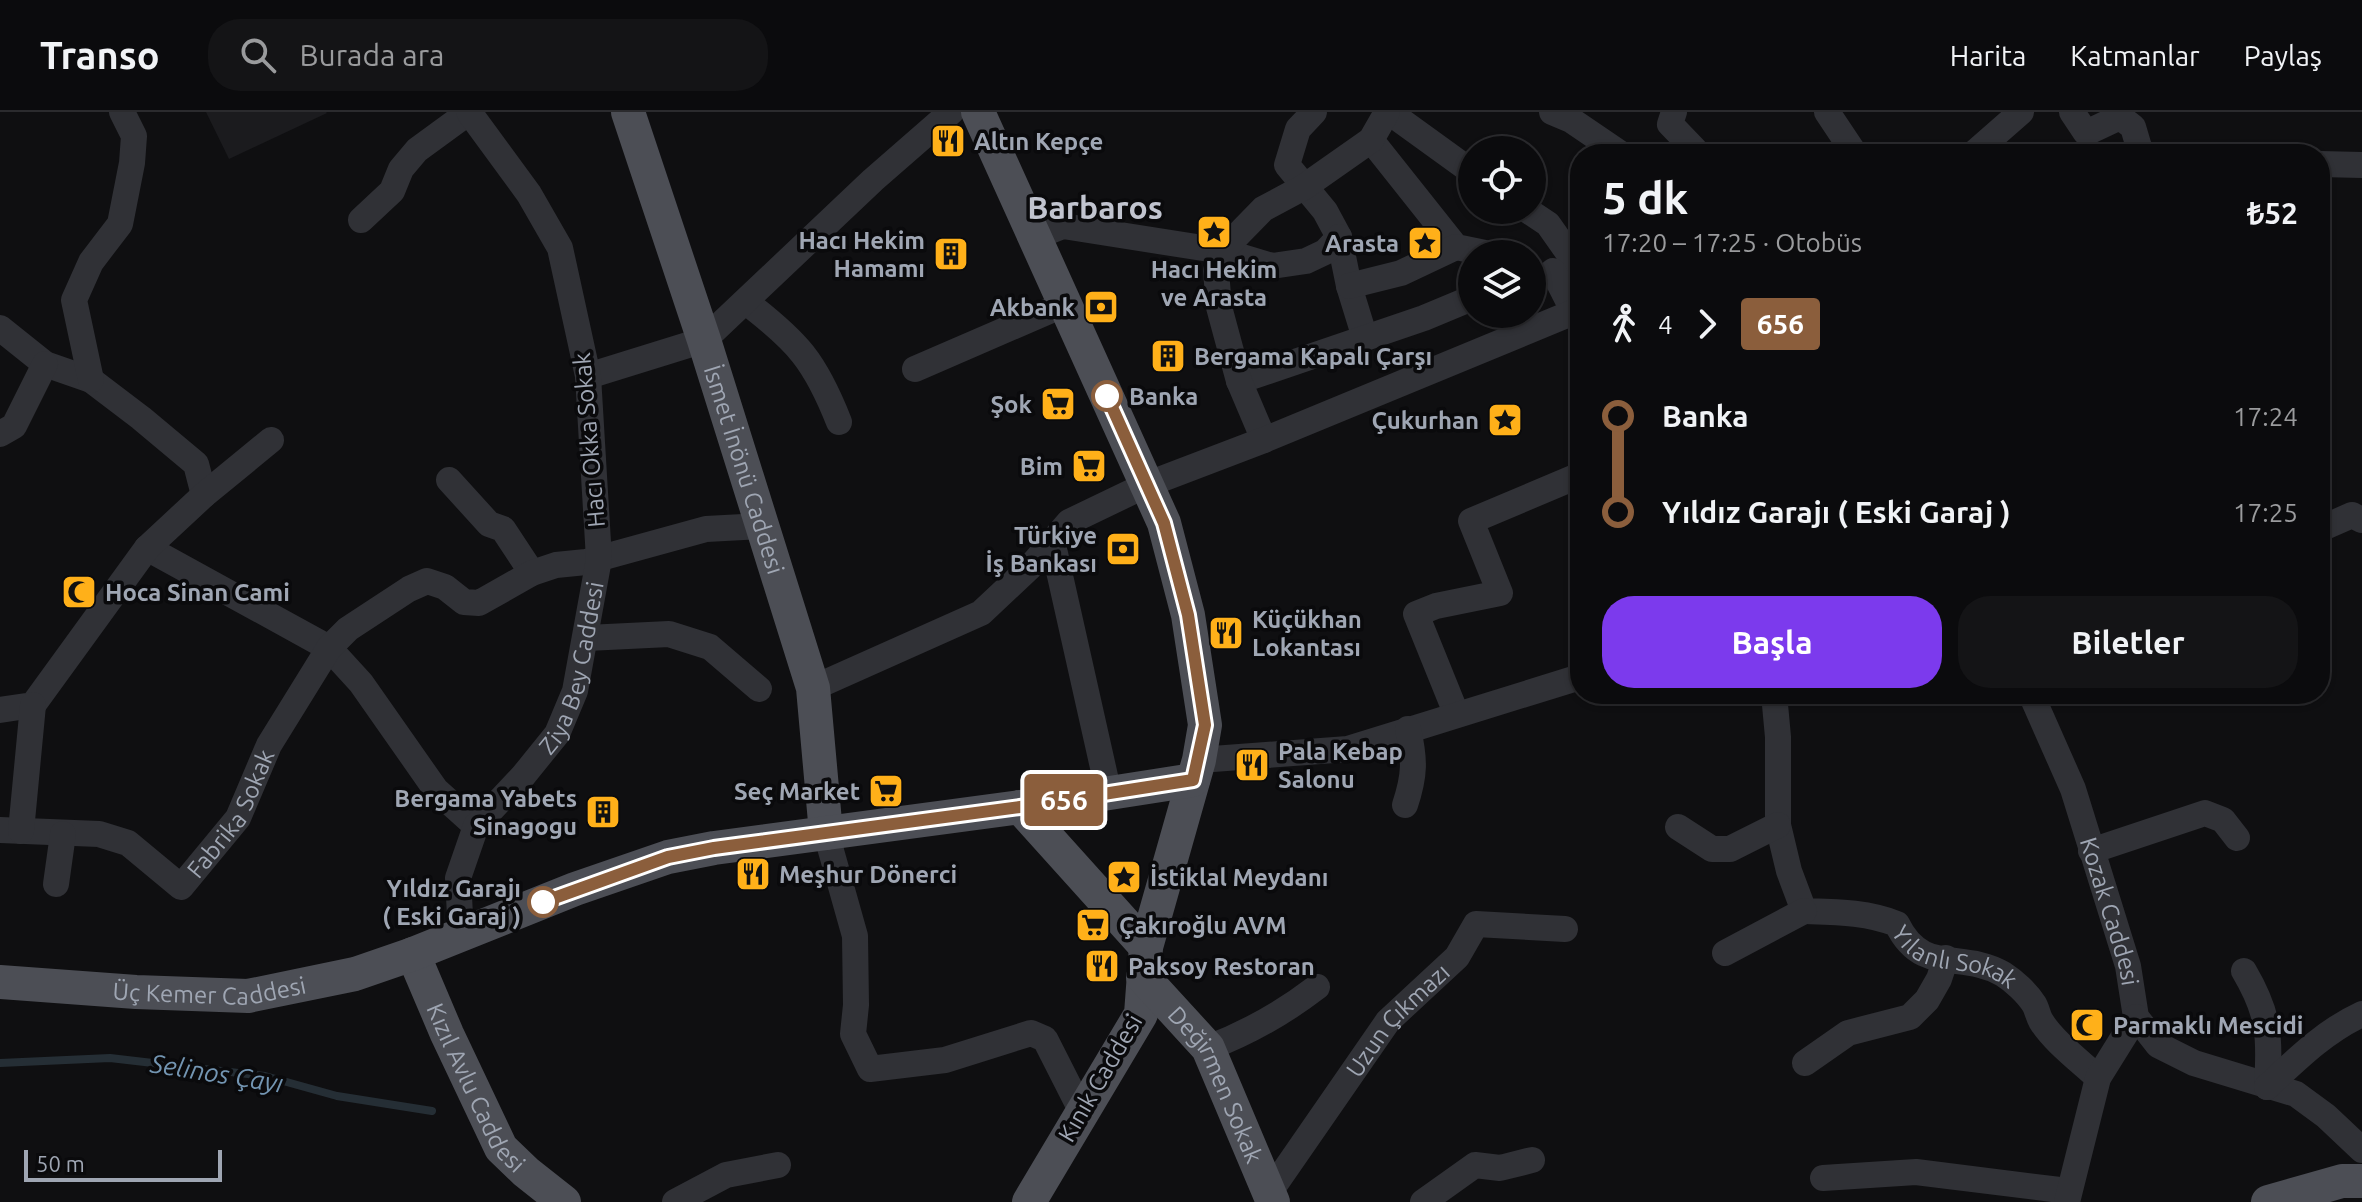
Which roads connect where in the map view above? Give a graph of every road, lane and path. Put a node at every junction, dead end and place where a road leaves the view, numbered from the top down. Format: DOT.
graph roads {
  1 [pos="122,112"];
  2 [pos="469,112"];
  3 [pos="628,112"];
  4 [pos="951,112"];
  5 [pos="978,112"];
  6 [pos="1314,112"];
  7 [pos="1388,112"];
  8 [pos="1552,112"];
  9 [pos="1674,112"];
  10 [pos="1827,112"];
  11 [pos="2021,112"];
  12 [pos="2072,112"];
  13 [pos="1371,140"];
  14 [pos="1606,144"];
  15 [pos="1689,144"];
  16 [pos="1848,144"];
  17 [pos="1984,144"];
  18 [pos="2138,144"];
  19 [pos="1458,162"];
  20 [pos="2330,164"];
  21 [pos="2362,165"];
  22 [pos="1304,187"];
  23 [pos="361,220"];
  24 [pos="1546,223"];
  25 [pos="1035,237"];
  26 [pos="1339,237"];
  27 [pos="1456,247"];
  28 [pos="1222,251"];
  29 [pos="1560,266"];
  30 [pos="1349,286"];
  31 [pos="1570,295"];
  32 [pos="746,302"];
  33 [pos="1458,303"];
  34 [pos="1065,304"];
  35 [pos="1570,322"];
  36 [pos="0,328"];
  37 [pos="1365,338"];
  38 [pos="704,340"];
  39 [pos="45,364"];
  40 [pos="915,369"];
  41 [pos="588,376"];
  42 [pos="91,380"];
  43 [pos="1239,381"];
  44 [pos="839,422"];
  45 [pos="0,434"];
  46 [pos="271,440"];
  47 [pos="1264,440"];
  48 [pos="1570,479"];
  49 [pos="449,480"];
  50 [pos="1146,485"];
  51 [pos="204,495"];
  52 [pos="2362,520"];
  53 [pos="2330,525"];
  54 [pos="762,526"];
  55 [pos="1052,540"];
  56 [pos="147,548"];
  57 [pos="599,559"];
  58 [pos="532,573"];
  59 [pos="587,638"];
  60 [pos="329,648"];
  61 [pos="1570,680"];
  62 [pos="813,688"];
  63 [pos="759,689"];
  64 [pos="1775,704"];
  65 [pos="2035,704"];
  66 [pos="33,705"];
  67 [pos="0,710"];
  68 [pos="1456,713"];
  69 [pos="1408,729"];
  70 [pos="1196,770"];
  71 [pos="1109,794"];
  72 [pos="1405,805"];
  73 [pos="1020,807"];
  74 [pos="1778,825"];
  75 [pos="476,826"];
  76 [pos="1678,827"];
  77 [pos="10,831"];
  78 [pos="826,833"];
  79 [pos="63,834"];
  80 [pos="2237,838"];
  81 [pos="2091,851"];
  82 [pos="56,884"];
  83 [pos="1804,911"];
  84 [pos="1565,929"];
  85 [pos="461,934"];
  86 [pos="1725,953"];
  87 [pos="413,954"];
  88 [pos="1946,958"];
  89 [pos="1144,962"];
  90 [pos="2244,971"];
  91 [pos="0,982"];
  92 [pos="1317,987"];
  93 [pos="2362,1014"];
  94 [pos="2136,1017"];
  95 [pos="1208,1048"];
  96 [pos="1805,1063"];
  97 [pos="2098,1078"];
  98 [pos="2267,1087"];
  99 [pos="1082,1112"];
  100 [pos="2362,1150"];
  101 [pos="1532,1160"];
  102 [pos="778,1165"];
  103 [pos="1823,1178"];
  104 [pos="2362,1181"];
  105 [pos="2067,1196"];
  106 [pos="1271,1197"];
  107 [pos="564,1202"];
  108 [pos="675,1202"];
  109 [pos="1029,1202"];
  110 [pos="1423,1202"];
  111 [pos="2268,1202"];
  1 -- 42 [label="street"];
  2 -- 23 [label="street"];
  2 -- 41 [label="street, Hacı Okka Sokak"];
  3 -- 38 [label="main road, İsmet İnönü Caddesi"];
  4 -- 32 [label="street"];
  5 -- 25 [label="main road, Kınık Caddesi"];
  6 -- 22 [label="street"];
  7 -- 13 [label="street"];
  7 -- 19 [label="street"];
  8 -- 14 [label="street"];
  9 -- 15 [label="street"];
  10 -- 16 [label="street"];
  11 -- 17 [label="street"];
  12 -- 18 [label="street"];
  13 -- 22 [label="street"];
  13 -- 27 [label="street"];
  20 -- 21 [label="street"];
  22 -- 26 [label="street"];
  22 -- 28 [label="street"];
  24 -- 29 [label="street"];
  25 -- 28 [label="street"];
  25 -- 34 [label="main road, Kınık Caddesi"];
  26 -- 28 [label="street"];
  26 -- 30 [label="street"];
  27 -- 30 [label="street"];
  28 -- 43 [label="street"];
  29 -- 31 [label="street"];
  30 -- 37 [label="street"];
  32 -- 38 [label="street"];
  32 -- 44 [label="street"];
  33 -- 37 [label="street"];
  34 -- 40 [label="street"];
  34 -- 50 [label="main road, Kınık Caddesi"];
  35 -- 47 [label="street"];
  36 -- 39 [label="street"];
  37 -- 43 [label="street"];
  38 -- 41 [label="street"];
  38 -- 54 [label="main road, İsmet İnönü Caddesi"];
  39 -- 42 [label="street"];
  39 -- 45 [label="street"];
  41 -- 57 [label="street, Hacı Okka Sokak"];
  42 -- 51 [label="street"];
  43 -- 47 [label="street"];
  46 -- 51 [label="street"];
  47 -- 50 [label="street"];
  48 -- 68 [label="street"];
  49 -- 58 [label="street"];
  50 -- 55 [label="street"];
  50 -- 70 [label="main road, Kınık Caddesi"];
  51 -- 56 [label="street"];
  52 -- 53 [label="street"];
  54 -- 57 [label="street"];
  54 -- 62 [label="main road, İsmet İnönü Caddesi"];
  55 -- 62 [label="street"];
  55 -- 71 [label="street"];
  56 -- 60 [label="street"];
  56 -- 66 [label="street"];
  57 -- 58 [label="street"];
  57 -- 59 [label="street, Ziya Bey Caddesi"];
  58 -- 60 [label="street"];
  59 -- 63 [label="street"];
  59 -- 75 [label="street, Ziya Bey Caddesi"];
  60 -- 75 [label="street"];
  60 -- 79 [label="street, Fabrika Sokak"];
  61 -- 68 [label="street"];
  62 -- 78 [label="main road, İsmet İnönü Caddesi"];
  64 -- 74 [label="street"];
  65 -- 81 [label="street, Kozak Caddesi"];
  66 -- 67 [label="street"];
  66 -- 77 [label="street"];
  68 -- 69 [label="street"];
  69 -- 70 [label="street"];
  69 -- 72 [label="street"];
  70 -- 71 [label="main road, Üç Kemer Caddesi"];
  70 -- 89 [label="main road, Kınık Caddesi"];
  71 -- 73 [label="main road, Üç Kemer Caddesi"];
  73 -- 78 [label="main road, Üç Kemer Caddesi"];
  73 -- 89 [label="main road"];
  74 -- 76 [label="street"];
  74 -- 83 [label="street"];
  75 -- 85 [label="street, Ziya Bey Caddesi"];
  77 -- 79 [label="street, Fabrika Sokak"];
  78 -- 85 [label="main road, Üç Kemer Caddesi"];
  78 -- 99 [label="street"];
  79 -- 82 [label="street"];
  80 -- 81 [label="street"];
  81 -- 94 [label="street, Kozak Caddesi"];
  83 -- 86 [label="street"];
  83 -- 88 [label="street, Yılanlı Sokak"];
  84 -- 106 [label="street, Uzun Çıkmazı"];
  85 -- 87 [label="main road, Üç Kemer Caddesi"];
  87 -- 91 [label="main road, Üç Kemer Caddesi"];
  87 -- 107 [label="main road, Kızıl Avlu Caddesi"];
  88 -- 96 [label="street"];
  88 -- 97 [label="street, Yılanlı Sokak"];
  89 -- 95 [label="main road, Değirmen Sokak"];
  89 -- 99 [label="main road, Kınık Caddesi"];
  90 -- 98 [label="street"];
  92 -- 95 [label="street"];
  93 -- 98 [label="street"];
  94 -- 97 [label="street"];
  94 -- 98 [label="street, Kozak Caddesi"];
  95 -- 106 [label="main road, Değirmen Sokak"];
  97 -- 105 [label="street"];
  98 -- 100 [label="street, Kozak Caddesi"];
  99 -- 109 [label="main road, Kınık Caddesi"];
  101 -- 110 [label="street"];
  102 -- 108 [label="street"];
  103 -- 105 [label="street"];
  104 -- 111 [label="main road"];
}
